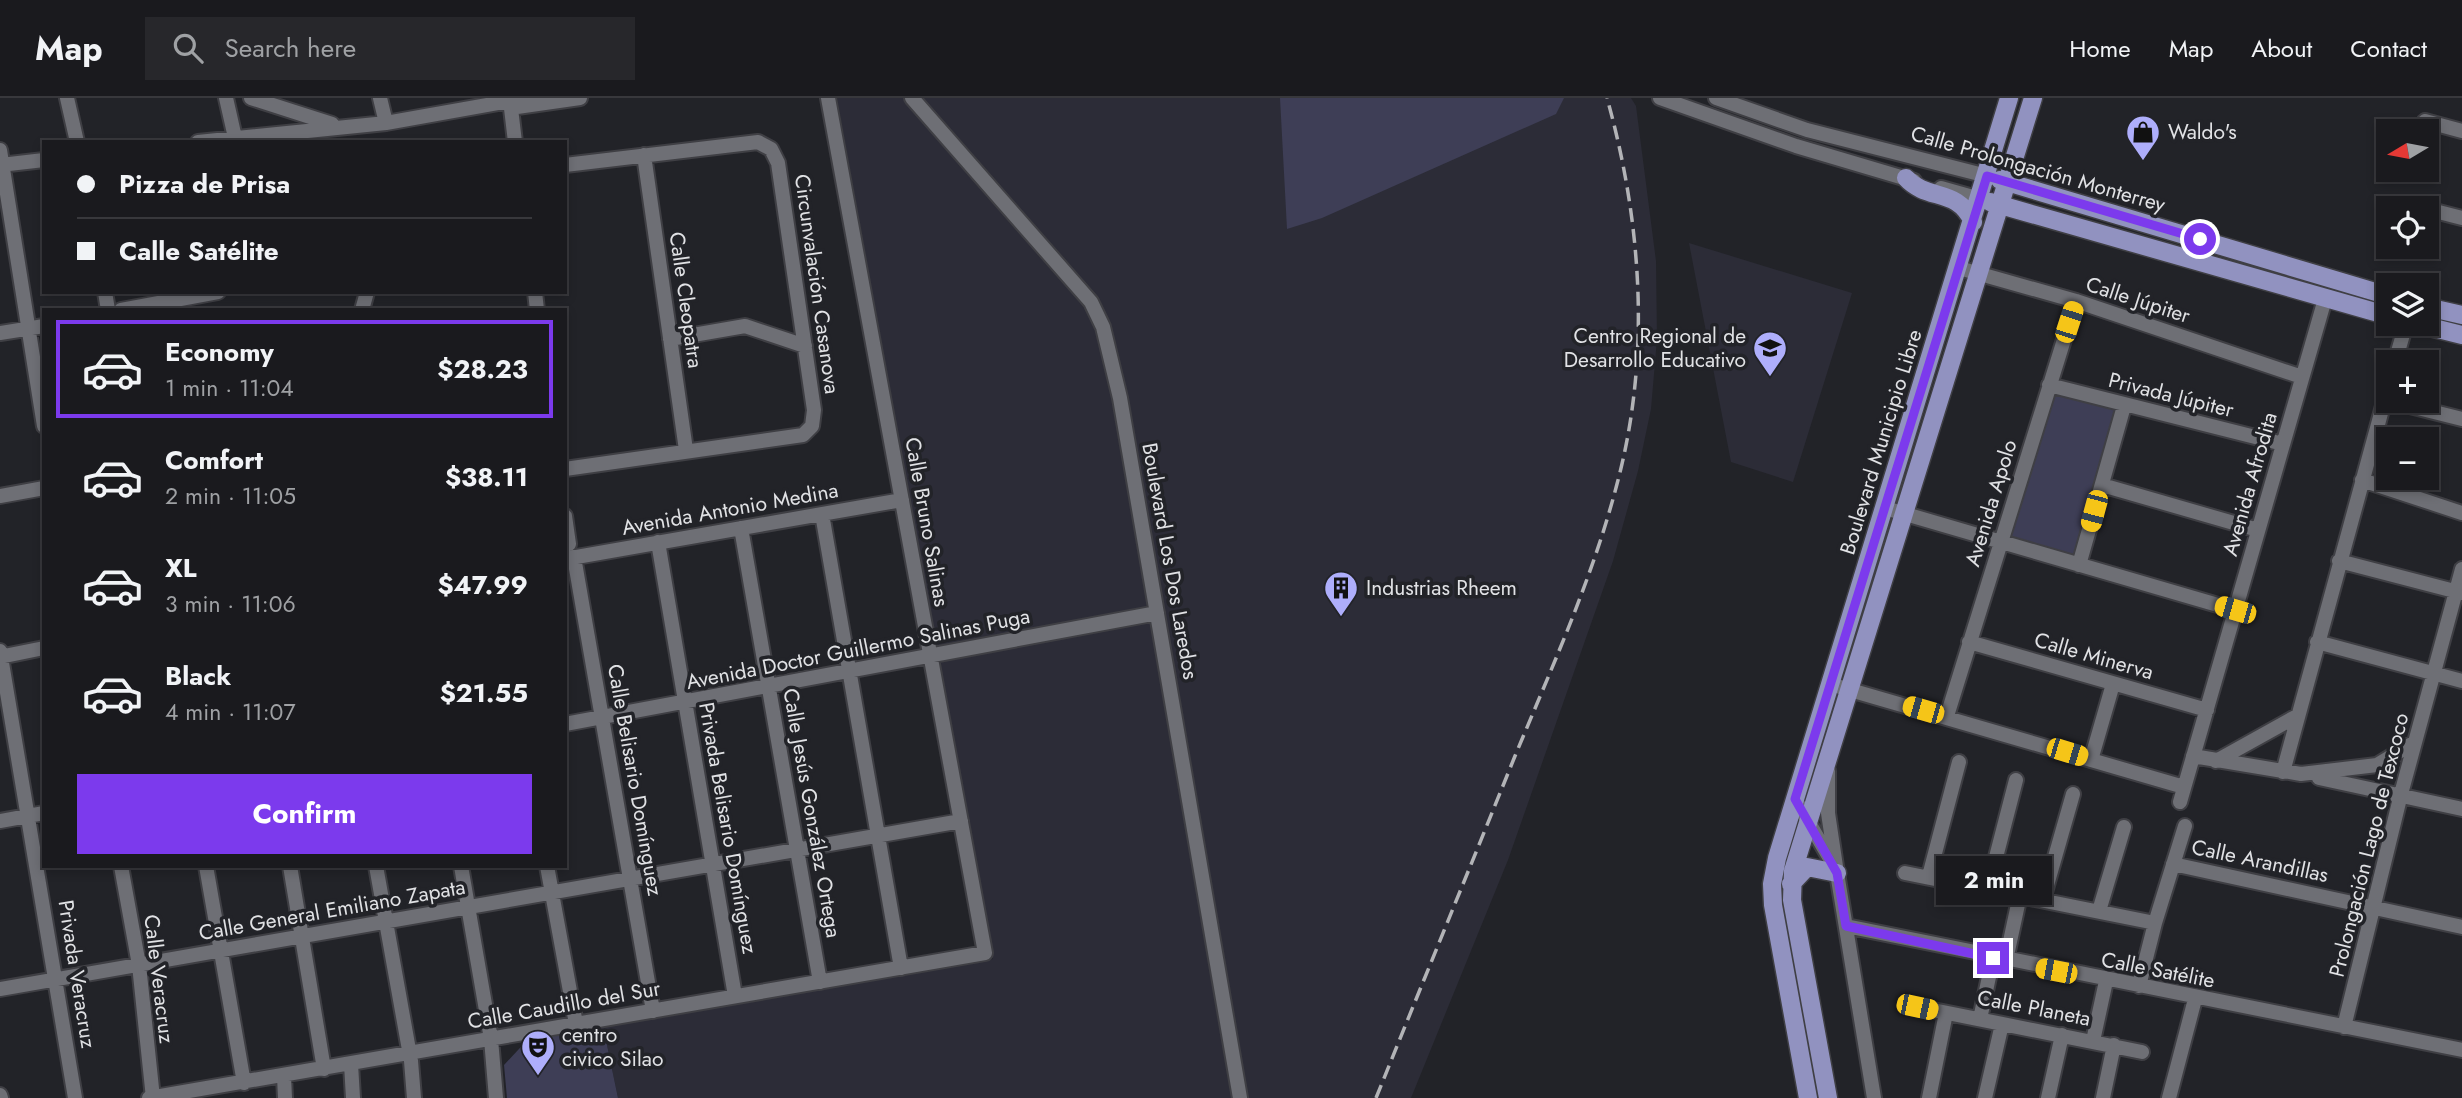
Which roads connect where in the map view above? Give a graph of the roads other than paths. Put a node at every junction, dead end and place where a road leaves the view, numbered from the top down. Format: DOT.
graph roads {
  1 [pos="67,98"];
  2 [pos="226,98"];
  3 [pos="251,98"];
  4 [pos="380,98"];
  5 [pos="526,98"];
  6 [pos="580,98"];
  7 [pos="828,98"];
  8 [pos="912,98"];
  9 [pos="1660,98"];
  10 [pos="1716,98"];
  11 [pos="2009,98"];
  12 [pos="2033,98"];
  13 [pos="507,104"];
  14 [pos="386,123"];
  15 [pos="2440,125"];
  16 [pos="340,127"];
  17 [pos="2462,131"];
  18 [pos="236,139"];
  19 [pos="77,140"];
  20 [pos="515,140"];
  21 [pos="644,155"];
  22 [pos="1,160"];
  23 [pos="42,160"];
  24 [pos="567,165"];
  25 [pos="1987,176"];
  26 [pos="1906,178"];
  27 [pos="2009,183"];
  28 [pos="1980,199"];
  29 [pos="2002,206"];
  30 [pos="2439,212"];
  31 [pos="2462,218"];
  32 [pos="1973,222"];
  33 [pos="1959,268"];
  34 [pos="1980,274"];
  35 [pos="2376,292"];
  36 [pos="185,295"];
  37 [pos="2325,299"];
  38 [pos="2076,301"];
  39 [pos="130,308"];
  40 [pos="2439,310"];
  41 [pos="2376,313"];
  42 [pos="2462,316"];
  43 [pos="42,326"];
  44 [pos="27,329"];
  45 [pos="2439,329"];
  46 [pos="1940,331"];
  47 [pos="0,333"];
  48 [pos="2462,335"];
  49 [pos="1960,338"];
  50 [pos="670,339"];
  51 [pos="805,346"];
  52 [pos="2302,377"];
  53 [pos="2049,385"];
  54 [pos="2123,406"];
  55 [pos="2384,413"];
  56 [pos="2439,413"];
  57 [pos="42,415"];
  58 [pos="2462,419"];
  59 [pos="2283,444"];
  60 [pos="686,450"];
  61 [pos="567,469"];
  62 [pos="2362,480"];
  63 [pos="2102,485"];
  64 [pos="42,488"];
  65 [pos="0,496"];
  66 [pos="902,500"];
  67 [pos="1885,508"];
  68 [pos="2462,513"];
  69 [pos="822,514"];
  70 [pos="1904,514"];
  71 [pos="741,528"];
  72 [pos="2258,530"];
  73 [pos="567,531"];
  74 [pos="658,542"];
  75 [pos="2001,542"];
  76 [pos="570,553"];
  77 [pos="2339,561"];
  78 [pos="2079,565"];
  79 [pos="2462,569"];
  80 [pos="2459,592"];
  81 [pos="2235,610"];
  82 [pos="1157,613"];
  83 [pos="1969,642"];
  84 [pos="2317,642"];
  85 [pos="42,648"];
  86 [pos="0,651"];
  87 [pos="0,657"];
  88 [pos="931,657"];
  89 [pos="2434,672"];
  90 [pos="849,673"];
  91 [pos="2462,681"];
  92 [pos="1830,684"];
  93 [pos="2113,684"];
  94 [pos="769,688"];
  95 [pos="1850,690"];
  96 [pos="685,703"];
  97 [pos="2207,710"];
  98 [pos="1947,716"];
  99 [pos="2297,716"];
  100 [pos="603,719"];
  101 [pos="567,724"];
  102 [pos="2415,742"];
  103 [pos="1829,756"];
  104 [pos="2193,756"];
  105 [pos="2091,760"];
  106 [pos="2216,761"];
  107 [pos="1959,762"];
  108 [pos="2283,772"];
  109 [pos="2301,774"];
  110 [pos="2016,780"];
  111 [pos="2184,787"];
  112 [pos="2073,794"];
  113 [pos="2401,794"];
  114 [pos="1795,799"];
  115 [pos="2180,802"];
  116 [pos="2462,809"];
  117 [pos="42,813"];
  118 [pos="28,816"];
  119 [pos="0,821"];
  120 [pos="961,821"];
  121 [pos="1808,823"];
  122 [pos="2185,826"];
  123 [pos="2124,827"];
  124 [pos="878,836"];
  125 [pos="797,850"];
  126 [pos="2173,864"];
  127 [pos="713,865"];
  128 [pos="121,868"];
  129 [pos="206,868"];
  130 [pos="290,868"];
  131 [pos="376,868"];
  132 [pos="461,868"];
  133 [pos="547,868"];
  134 [pos="1837,873"];
  135 [pos="1905,873"];
  136 [pos="1929,876"];
  137 [pos="630,879"];
  138 [pos="1791,884"];
  139 [pos="1988,888"];
  140 [pos="552,893"];
  141 [pos="2020,895"];
  142 [pos="2043,899"];
  143 [pos="2373,907"];
  144 [pos="469,908"];
  145 [pos="2099,911"];
  146 [pos="385,922"];
  147 [pos="2155,923"];
  148 [pos="1846,926"];
  149 [pos="2462,927"];
  150 [pos="302,937"];
  151 [pos="222,951"];
  152 [pos="985,953"];
  153 [pos="2000,959"];
  154 [pos="139,965"];
  155 [pos="901,968"];
  156 [pos="57,979"];
  157 [pos="2106,981"];
  158 [pos="820,982"];
  159 [pos="2139,986"];
  160 [pos="0,989"];
  161 [pos="735,996"];
  162 [pos="2195,999"];
  163 [pos="1917,1007"];
  164 [pos="653,1011"];
  165 [pos="1946,1013"];
  166 [pos="1980,1019"];
  167 [pos="576,1024"];
  168 [pos="2002,1024"];
  169 [pos="2344,1027"];
  170 [pos="2062,1035"];
  171 [pos="491,1039"];
  172 [pos="2093,1041"];
  173 [pos="2115,1045"];
  174 [pos="2462,1050"];
  175 [pos="2142,1052"];
  176 [pos="409,1054"];
  177 [pos="351,1064"];
  178 [pos="324,1069"];
  179 [pos="284,1076"];
  180 [pos="244,1083"];
  181 [pos="220,1092"];
  182 [pos="75,1098"];
  183 [pos="151,1098"];
  184 [pos="285,1098"];
  185 [pos="353,1098"];
  186 [pos="414,1098"];
  187 [pos="496,1098"];
  188 [pos="1240,1098"];
  189 [pos="1808,1098"];
  190 [pos="1828,1098"];
  191 [pos="1874,1098"];
  192 [pos="1929,1098"];
  193 [pos="1986,1098"];
  194 [pos="2048,1098"];
  195 [pos="2103,1098"];
  196 [pos="2169,1098"];
  1 -- 19 [label="street"];
  2 -- 18 [label="street"];
  3 -- 16 [label="street"];
  4 -- 14 [label="street"];
  5 -- 13 [label="street"];
  6 -- 13 [label="street"];
  7 -- 66 [label="street, Calle Bruno Salinas"];
  8 -- 82 [label="street, Boulevard Los Dos Laredos"];
  9 -- 26 [label="street"];
  10 -- 25 [label="street, Calle Prolongación Monterrey"];
  11 -- 25 [label="main road, Boulevard Municipio Libre"];
  12 -- 27 [label="main road, Boulevard Municipio Libre"];
  13 -- 14 [label="street"];
  13 -- 20 [label="street"];
  14 -- 16 [label="street"];
  15 -- 17 [label="street"];
  16 -- 18 [label="street"];
  21 -- 24 [label="street, Circunvalación Casanova"];
  21 -- 50 [label="street, Calle Cleopatra"];
  21 -- 51 [label="street, Circunvalación Casanova"];
  22 -- 23 [label="street"];
  22 -- 44 [label="street"];
  25 -- 27 [label="main road, Calle Prolongación Monterrey"];
  25 -- 28 [label="main road, Boulevard Municipio Libre"];
  26 -- 28 [label="street"];
  26 -- 32 [label="main road"];
  27 -- 29 [label="main road, Boulevard Municipio Libre"];
  27 -- 35 [label="main road, Calle Prolongación Monterrey"];
  28 -- 29 [label="main road"];
  28 -- 32 [label="main road, Boulevard Municipio Libre"];
  29 -- 34 [label="main road, Boulevard Municipio Libre"];
  29 -- 37 [label="main road"];
  30 -- 31 [label="street"];
  32 -- 33 [label="main road, Boulevard Municipio Libre"];
  33 -- 34 [label="street, Calle Júpiter"];
  33 -- 46 [label="main road, Boulevard Municipio Libre"];
  34 -- 38 [label="street, Calle Júpiter"];
  34 -- 49 [label="main road, Boulevard Municipio Libre"];
  36 -- 39 [label="street"];
  37 -- 41 [label="main road"];
  37 -- 52 [label="street, Avenida Afrodita"];
  38 -- 52 [label="street, Calle Júpiter"];
  38 -- 53 [label="street, Avenida Apolo"];
  40 -- 42 [label="main road"];
  43 -- 44 [label="street"];
  44 -- 47 [label="street"];
  44 -- 57 [label="street"];
  45 -- 48 [label="main road"];
  46 -- 49 [label="main road"];
  46 -- 67 [label="main road, Boulevard Municipio Libre"];
  49 -- 70 [label="main road, Boulevard Municipio Libre"];
  50 -- 51 [label="street"];
  50 -- 60 [label="street, Calle Cleopatra"];
  51 -- 60 [label="street, Circunvalación Casanova"];
  52 -- 59 [label="street, Avenida Afrodita"];
  53 -- 54 [label="street, Privada Júpiter"];
  53 -- 75 [label="street, Avenida Apolo"];
  54 -- 59 [label="street, Privada Júpiter"];
  54 -- 63 [label="street"];
  55 -- 62 [label="street"];
  56 -- 58 [label="street"];
  59 -- 72 [label="street, Avenida Afrodita"];
  60 -- 61 [label="street"];
  62 -- 68 [label="street"];
  62 -- 77 [label="street"];
  63 -- 72 [label="street"];
  63 -- 78 [label="street"];
  64 -- 65 [label="street"];
  66 -- 69 [label="street, Avenida Antonio Medina"];
  66 -- 88 [label="street, Calle Bruno Salinas"];
  67 -- 70 [label="street"];
  67 -- 92 [label="main road, Boulevard Municipio Libre"];
  69 -- 71 [label="street, Avenida Antonio Medina"];
  69 -- 90 [label="street"];
  70 -- 75 [label="street"];
  70 -- 95 [label="main road, Boulevard Municipio Libre"];
  71 -- 74 [label="street, Avenida Antonio Medina"];
  71 -- 94 [label="street, Calle Jesús González Ortega"];
  72 -- 81 [label="street, Avenida Afrodita"];
  73 -- 76 [label="street, Calle Belisario Domínguez"];
  74 -- 76 [label="street, Avenida Antonio Medina"];
  74 -- 96 [label="street, Privada Belisario Domínguez"];
  75 -- 78 [label="street"];
  75 -- 83 [label="street, Avenida Apolo"];
  76 -- 100 [label="street, Calle Belisario Domínguez"];
  77 -- 80 [label="street"];
  77 -- 84 [label="street"];
  78 -- 81 [label="street"];
  79 -- 80 [label="street, Prolongación Lago de Texcoco"];
  80 -- 89 [label="street, Prolongación Lago de Texcoco"];
  81 -- 97 [label="street, Avenida Afrodita"];
  82 -- 88 [label="street, Avenida Doctor Guillermo Salinas Puga"];
  82 -- 188 [label="street, Boulevard Los Dos Laredos"];
  83 -- 93 [label="street, Calle Minerva"];
  83 -- 98 [label="street, Avenida Apolo"];
  84 -- 89 [label="street"];
  84 -- 99 [label="street"];
  85 -- 87 [label="street"];
  86 -- 87 [label="street, Privada Veracruz"];
  87 -- 118 [label="street, Privada Veracruz"];
  88 -- 90 [label="street, Avenida Doctor Guillermo Salinas Puga"];
  88 -- 120 [label="street, Calle Bruno Salinas"];
  89 -- 91 [label="street"];
  89 -- 102 [label="street, Prolongación Lago de Texcoco"];
  90 -- 94 [label="street, Avenida Doctor Guillermo Salinas Puga"];
  90 -- 124 [label="street"];
  92 -- 95 [label="street"];
  92 -- 114 [label="main road, Boulevard Municipio Libre"];
  93 -- 97 [label="street, Calle Minerva"];
  93 -- 105 [label="street"];
  94 -- 96 [label="street, Avenida Doctor Guillermo Salinas Puga"];
  94 -- 125 [label="street, Calle Jesús González Ortega"];
  95 -- 98 [label="street"];
  95 -- 103 [label="main road, Boulevard Municipio Libre"];
  96 -- 100 [label="street, Avenida Doctor Guillermo Salinas Puga"];
  96 -- 127 [label="street, Privada Belisario Domínguez"];
  97 -- 104 [label="street, Avenida Afrodita"];
  98 -- 105 [label="street"];
  99 -- 106 [label="street"];
  99 -- 108 [label="street"];
  100 -- 101 [label="street, Avenida Doctor Guillermo Salinas Puga"];
  100 -- 137 [label="street, Calle Belisario Domínguez"];
  102 -- 109 [label="street"];
  102 -- 113 [label="street, Prolongación Lago de Texcoco"];
  103 -- 121 [label="main road, Boulevard Municipio Libre"];
  103 -- 134 [label="street"];
  104 -- 106 [label="street"];
  104 -- 111 [label="street, Avenida Afrodita"];
  105 -- 111 [label="street"];
  106 -- 108 [label="street"];
  107 -- 136 [label="street"];
  108 -- 109 [label="street"];
  109 -- 113 [label="street"];
  110 -- 139 [label="street"];
  111 -- 115 [label="street, Avenida Afrodita"];
  112 -- 142 [label="street"];
  113 -- 116 [label="street"];
  113 -- 143 [label="street, Prolongación Lago de Texcoco"];
  114 -- 121 [label="street"];
  114 -- 189 [label="main road, Boulevard Municipio Libre"];
  117 -- 118 [label="street"];
  118 -- 119 [label="street"];
  118 -- 156 [label="street, Privada Veracruz"];
  120 -- 124 [label="street, Calle General Emiliano Zapata"];
  120 -- 152 [label="street, Calle Bruno Salinas"];
  121 -- 134 [label="street"];
  121 -- 138 [label="main road, Boulevard Municipio Libre"];
  122 -- 126 [label="street"];
  123 -- 145 [label="street"];
  124 -- 125 [label="street, Calle General Emiliano Zapata"];
  124 -- 155 [label="street"];
  125 -- 127 [label="street, Calle General Emiliano Zapata"];
  125 -- 158 [label="street, Calle Jesús González Ortega"];
  126 -- 143 [label="street, Calle Arandillas"];
  126 -- 147 [label="street"];
  127 -- 137 [label="street, Calle General Emiliano Zapata"];
  127 -- 161 [label="street, Privada Belisario Domínguez"];
  128 -- 154 [label="street, Calle Veracruz"];
  129 -- 151 [label="street"];
  130 -- 150 [label="street"];
  131 -- 146 [label="street"];
  132 -- 144 [label="street"];
  133 -- 140 [label="street"];
  134 -- 138 [label="main road"];
  134 -- 148 [label="street"];
  135 -- 136 [label="street"];
  136 -- 139 [label="street"];
  137 -- 140 [label="street, Calle General Emiliano Zapata"];
  137 -- 164 [label="street, Calle Belisario Domínguez"];
  138 -- 190 [label="main road"];
  139 -- 141 [label="street"];
  140 -- 144 [label="street, Calle General Emiliano Zapata"];
  140 -- 167 [label="street"];
  141 -- 142 [label="street"];
  141 -- 153 [label="street"];
  142 -- 145 [label="street"];
  143 -- 149 [label="street, Calle Arandillas"];
  143 -- 169 [label="street, Prolongación Lago de Texcoco"];
  144 -- 146 [label="street, Calle General Emiliano Zapata"];
  144 -- 171 [label="street"];
  145 -- 147 [label="street"];
  146 -- 150 [label="street, Calle General Emiliano Zapata"];
  146 -- 176 [label="street"];
  147 -- 159 [label="street"];
  148 -- 153 [label="street, Calle Satélite"];
  148 -- 191 [label="street"];
  150 -- 151 [label="street, Calle General Emiliano Zapata"];
  150 -- 178 [label="street"];
  151 -- 154 [label="street, Calle General Emiliano Zapata"];
  151 -- 180 [label="street"];
  152 -- 155 [label="street, Calle Caudillo del Sur"];
  153 -- 157 [label="street, Calle Satélite"];
  153 -- 166 [label="street"];
  154 -- 156 [label="street, Calle General Emiliano Zapata"];
  154 -- 183 [label="street, Calle Veracruz"];
  155 -- 158 [label="street, Calle Caudillo del Sur"];
  156 -- 160 [label="street, Calle General Emiliano Zapata"];
  156 -- 182 [label="street, Privada Veracruz"];
  157 -- 159 [label="street, Calle Satélite"];
  157 -- 172 [label="street"];
  158 -- 161 [label="street, Calle Caudillo del Sur"];
  159 -- 162 [label="street, Calle Satélite"];
  161 -- 164 [label="street, Calle Caudillo del Sur"];
  162 -- 169 [label="street, Calle Satélite"];
  162 -- 196 [label="street"];
  163 -- 165 [label="street, Calle Planeta"];
  164 -- 167 [label="street, Calle Caudillo del Sur"];
  165 -- 166 [label="street, Calle Planeta"];
  165 -- 192 [label="street"];
  166 -- 168 [label="street, Calle Planeta"];
  167 -- 171 [label="street, Calle Caudillo del Sur"];
  168 -- 170 [label="street, Calle Planeta"];
  168 -- 193 [label="street"];
  169 -- 174 [label="street, Calle Satélite"];
  170 -- 172 [label="street, Calle Planeta"];
  170 -- 194 [label="street"];
  171 -- 176 [label="street, Calle Caudillo del Sur"];
  171 -- 187 [label="street"];
  172 -- 173 [label="street, Calle Planeta"];
  173 -- 175 [label="street, Calle Planeta"];
  173 -- 195 [label="street"];
  176 -- 177 [label="street, Calle Caudillo del Sur"];
  176 -- 186 [label="street"];
  177 -- 178 [label="street, Calle Caudillo del Sur"];
  177 -- 185 [label="street"];
  178 -- 179 [label="street, Calle Caudillo del Sur"];
  179 -- 180 [label="street, Calle Caudillo del Sur"];
  179 -- 184 [label="street"];
  180 -- 181 [label="street, Calle Caudillo del Sur"];
  181 -- 183 [label="street, Calle Caudillo del Sur"];
}
